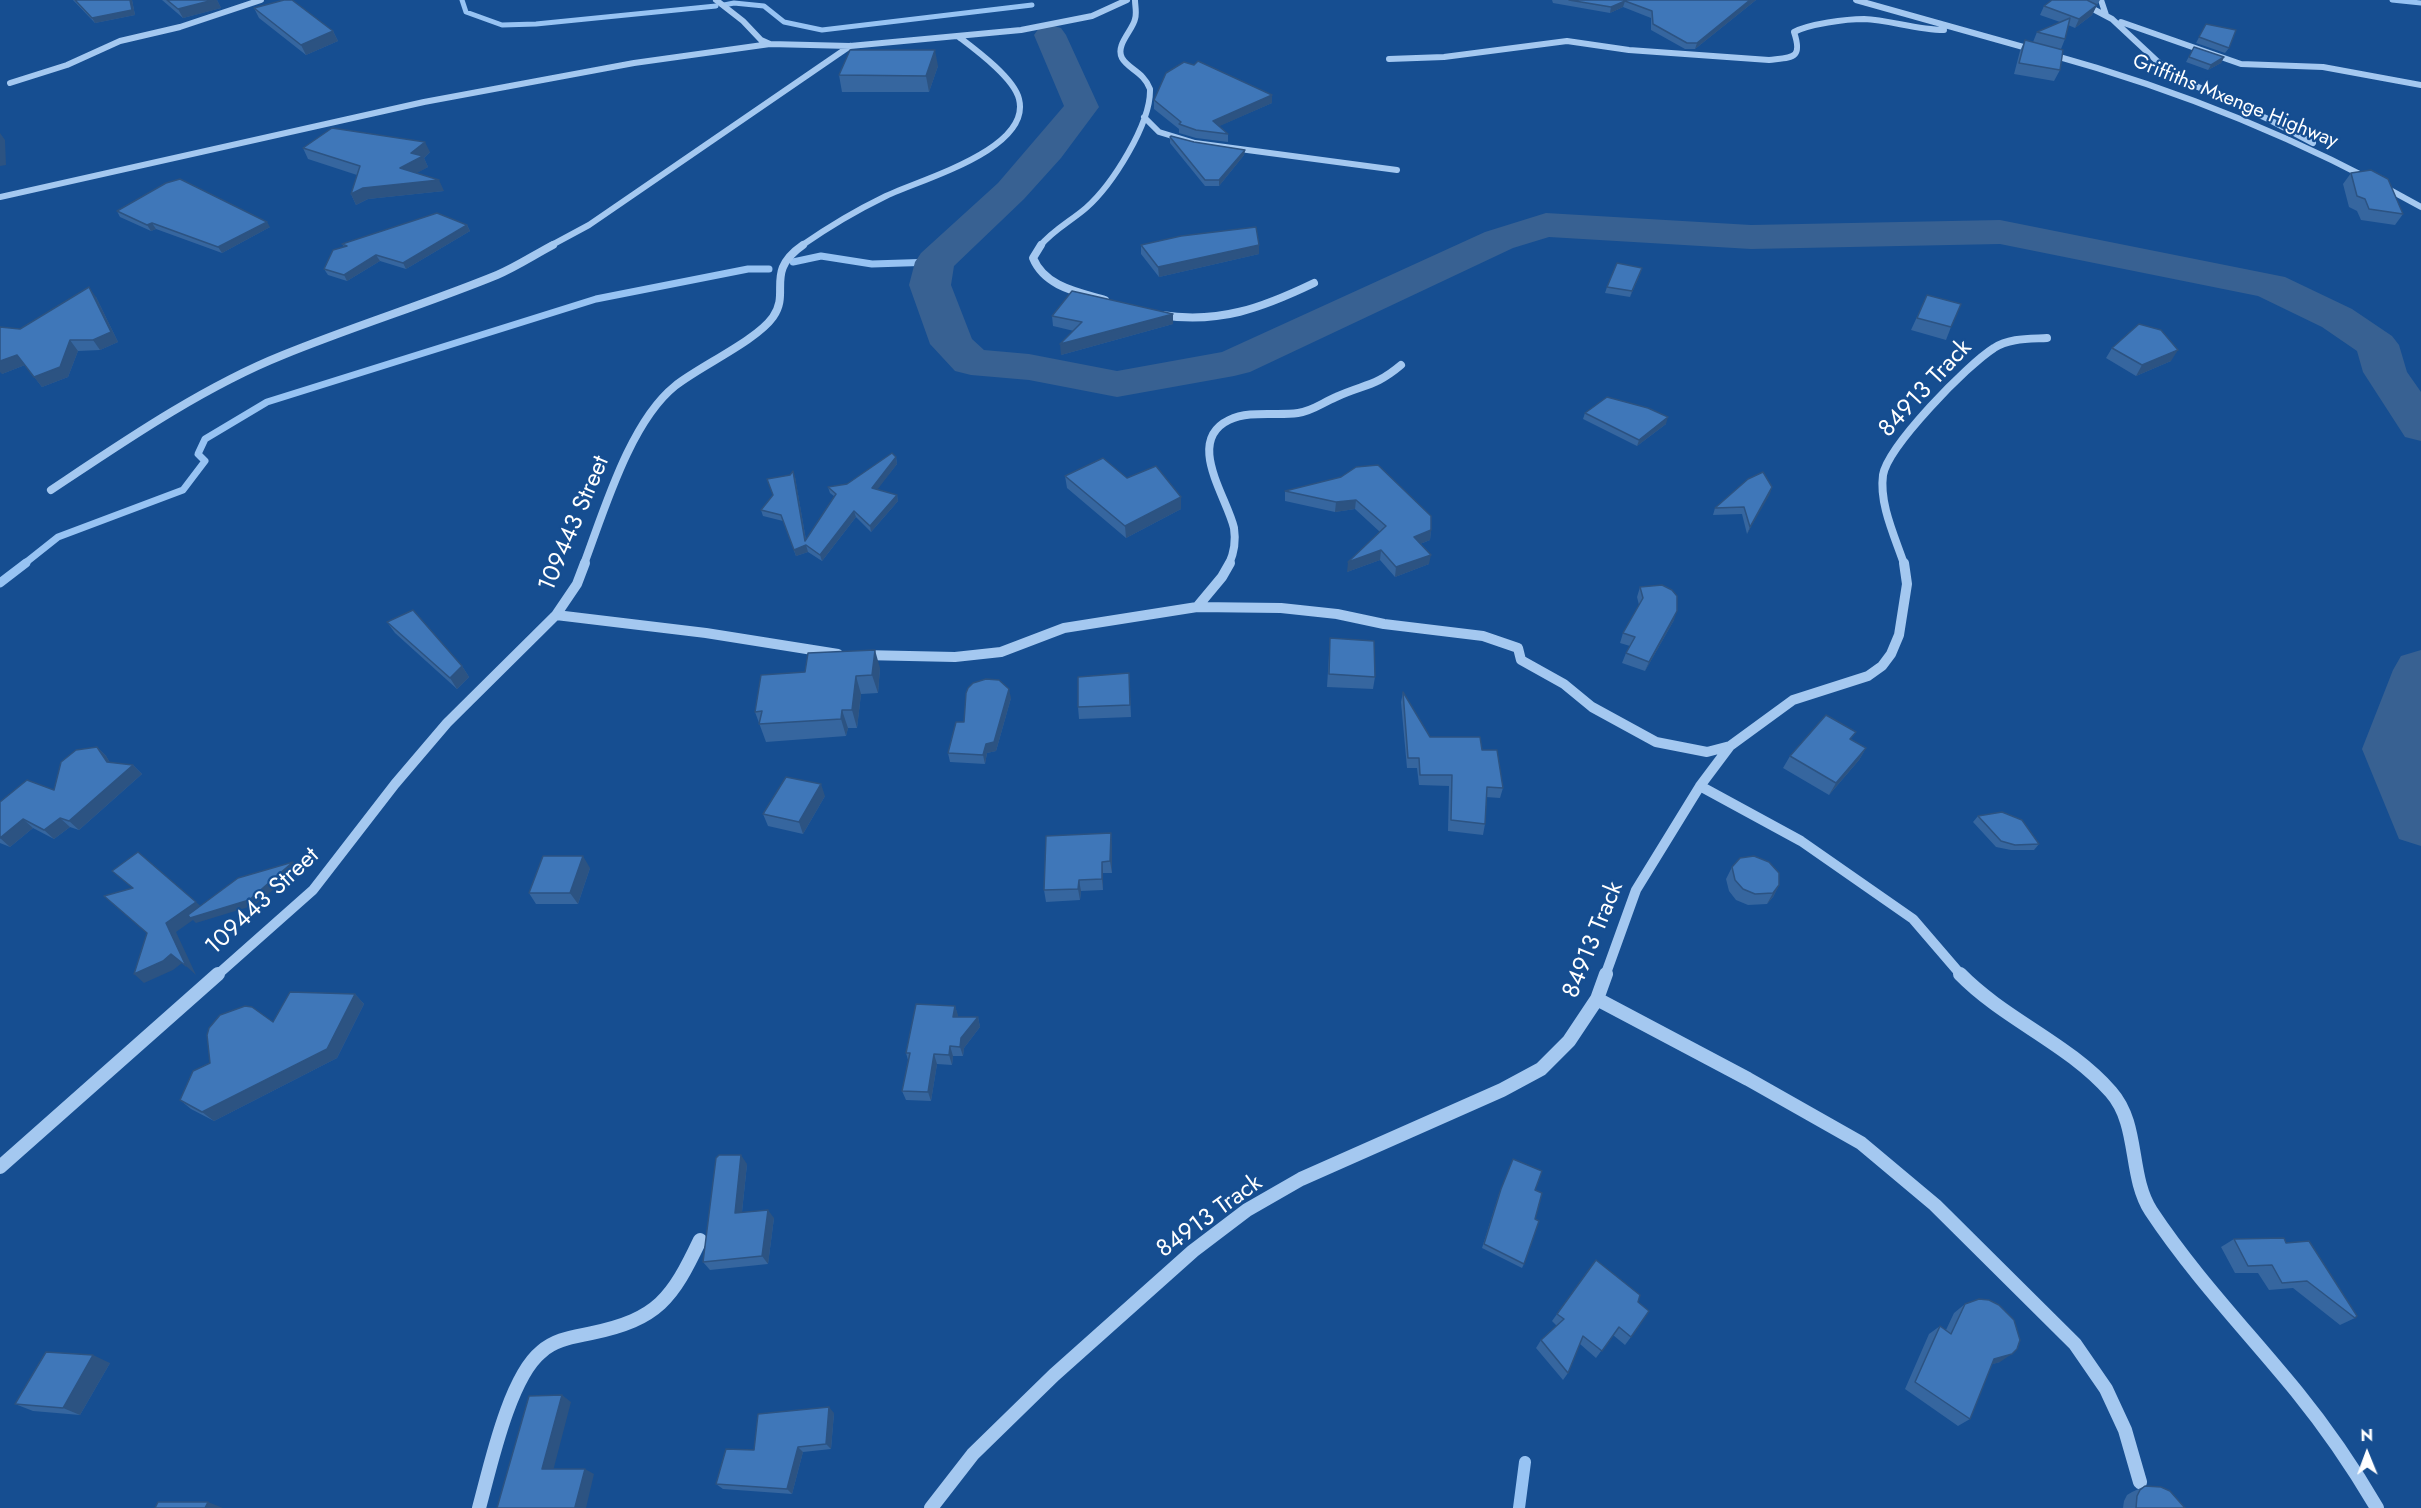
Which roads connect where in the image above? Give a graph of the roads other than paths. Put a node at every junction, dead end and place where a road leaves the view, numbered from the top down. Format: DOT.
graph roads {
  1 [pos="261,0"];
  2 [pos="716,0"];
  3 [pos="1127,0"];
  4 [pos="1135,0"];
  5 [pos="1856,0"];
  6 [pos="2076,0"];
  7 [pos="2101,0"];
  8 [pos="2109,17"];
  9 [pos="1958,30"];
  10 [pos="959,37"];
  11 [pos="770,44"];
  12 [pos="850,46"];
  13 [pos="1389,59"];
  14 [pos="10,83"];
  15 [pos="2421,85"];
  16 [pos="1144,117"];
  17 [pos="2346,165"];
  18 [pos="1397,170"];
  19 [pos="0,196"];
  20 [pos="2421,207"];
  21 [pos="1314,283"];
  22 [pos="1115,303"];
  23 [pos="1157,314"];
  24 [pos="2047,338"];
  25 [pos="1401,366"];
  26 [pos="51,490"];
  27 [pos="1197,607"];
  28 [pos="556,615"];
  29 [pos="1730,746"];
  30 [pos="1700,786"];
  31 [pos="1597,999"];
  32 [pos="0,1167"];
  33 [pos="700,1240"];
  34 [pos="2140,1482"];
  35 [pos="479,1508"];
  36 [pos="931,1508"];
  37 [pos="2377,1508"];
  1 -- 14 [label="street"];
  2 -- 11 [label="street"];
  3 -- 10 [label="street"];
  4 -- 16 [label="street"];
  5 -- 9 [label="street, Griffiths Mxenge Highway"];
  6 -- 8 [label="street"];
  7 -- 8 [label="street"];
  8 -- 15 [label="street"];
  8 -- 17 [label="street"];
  9 -- 13 [label="street"];
  9 -- 17 [label="street, Griffiths Mxenge Highway"];
  10 -- 12 [label="street"];
  10 -- 28 [label="street, 109443 Street"];
  11 -- 12 [label="street"];
  11 -- 19 [label="street"];
  12 -- 26 [label="street"];
  16 -- 18 [label="street"];
  16 -- 22 [label="street"];
  17 -- 20 [label="street, Griffiths Mxenge Highway"];
  21 -- 23 [label="street"];
  24 -- 29 [label="street, 84913 Track"];
  25 -- 27 [label="street"];
  27 -- 28 [label="street"];
  27 -- 29 [label="street"];
  28 -- 32 [label="street, 109443 Street"];
  29 -- 30 [label="street, 84913 Track"];
  30 -- 31 [label="street, 84913 Track"];
  30 -- 37 [label="street"];
  31 -- 34 [label="street"];
  31 -- 36 [label="street, 84913 Track"];
  33 -- 35 [label="street"];
}
